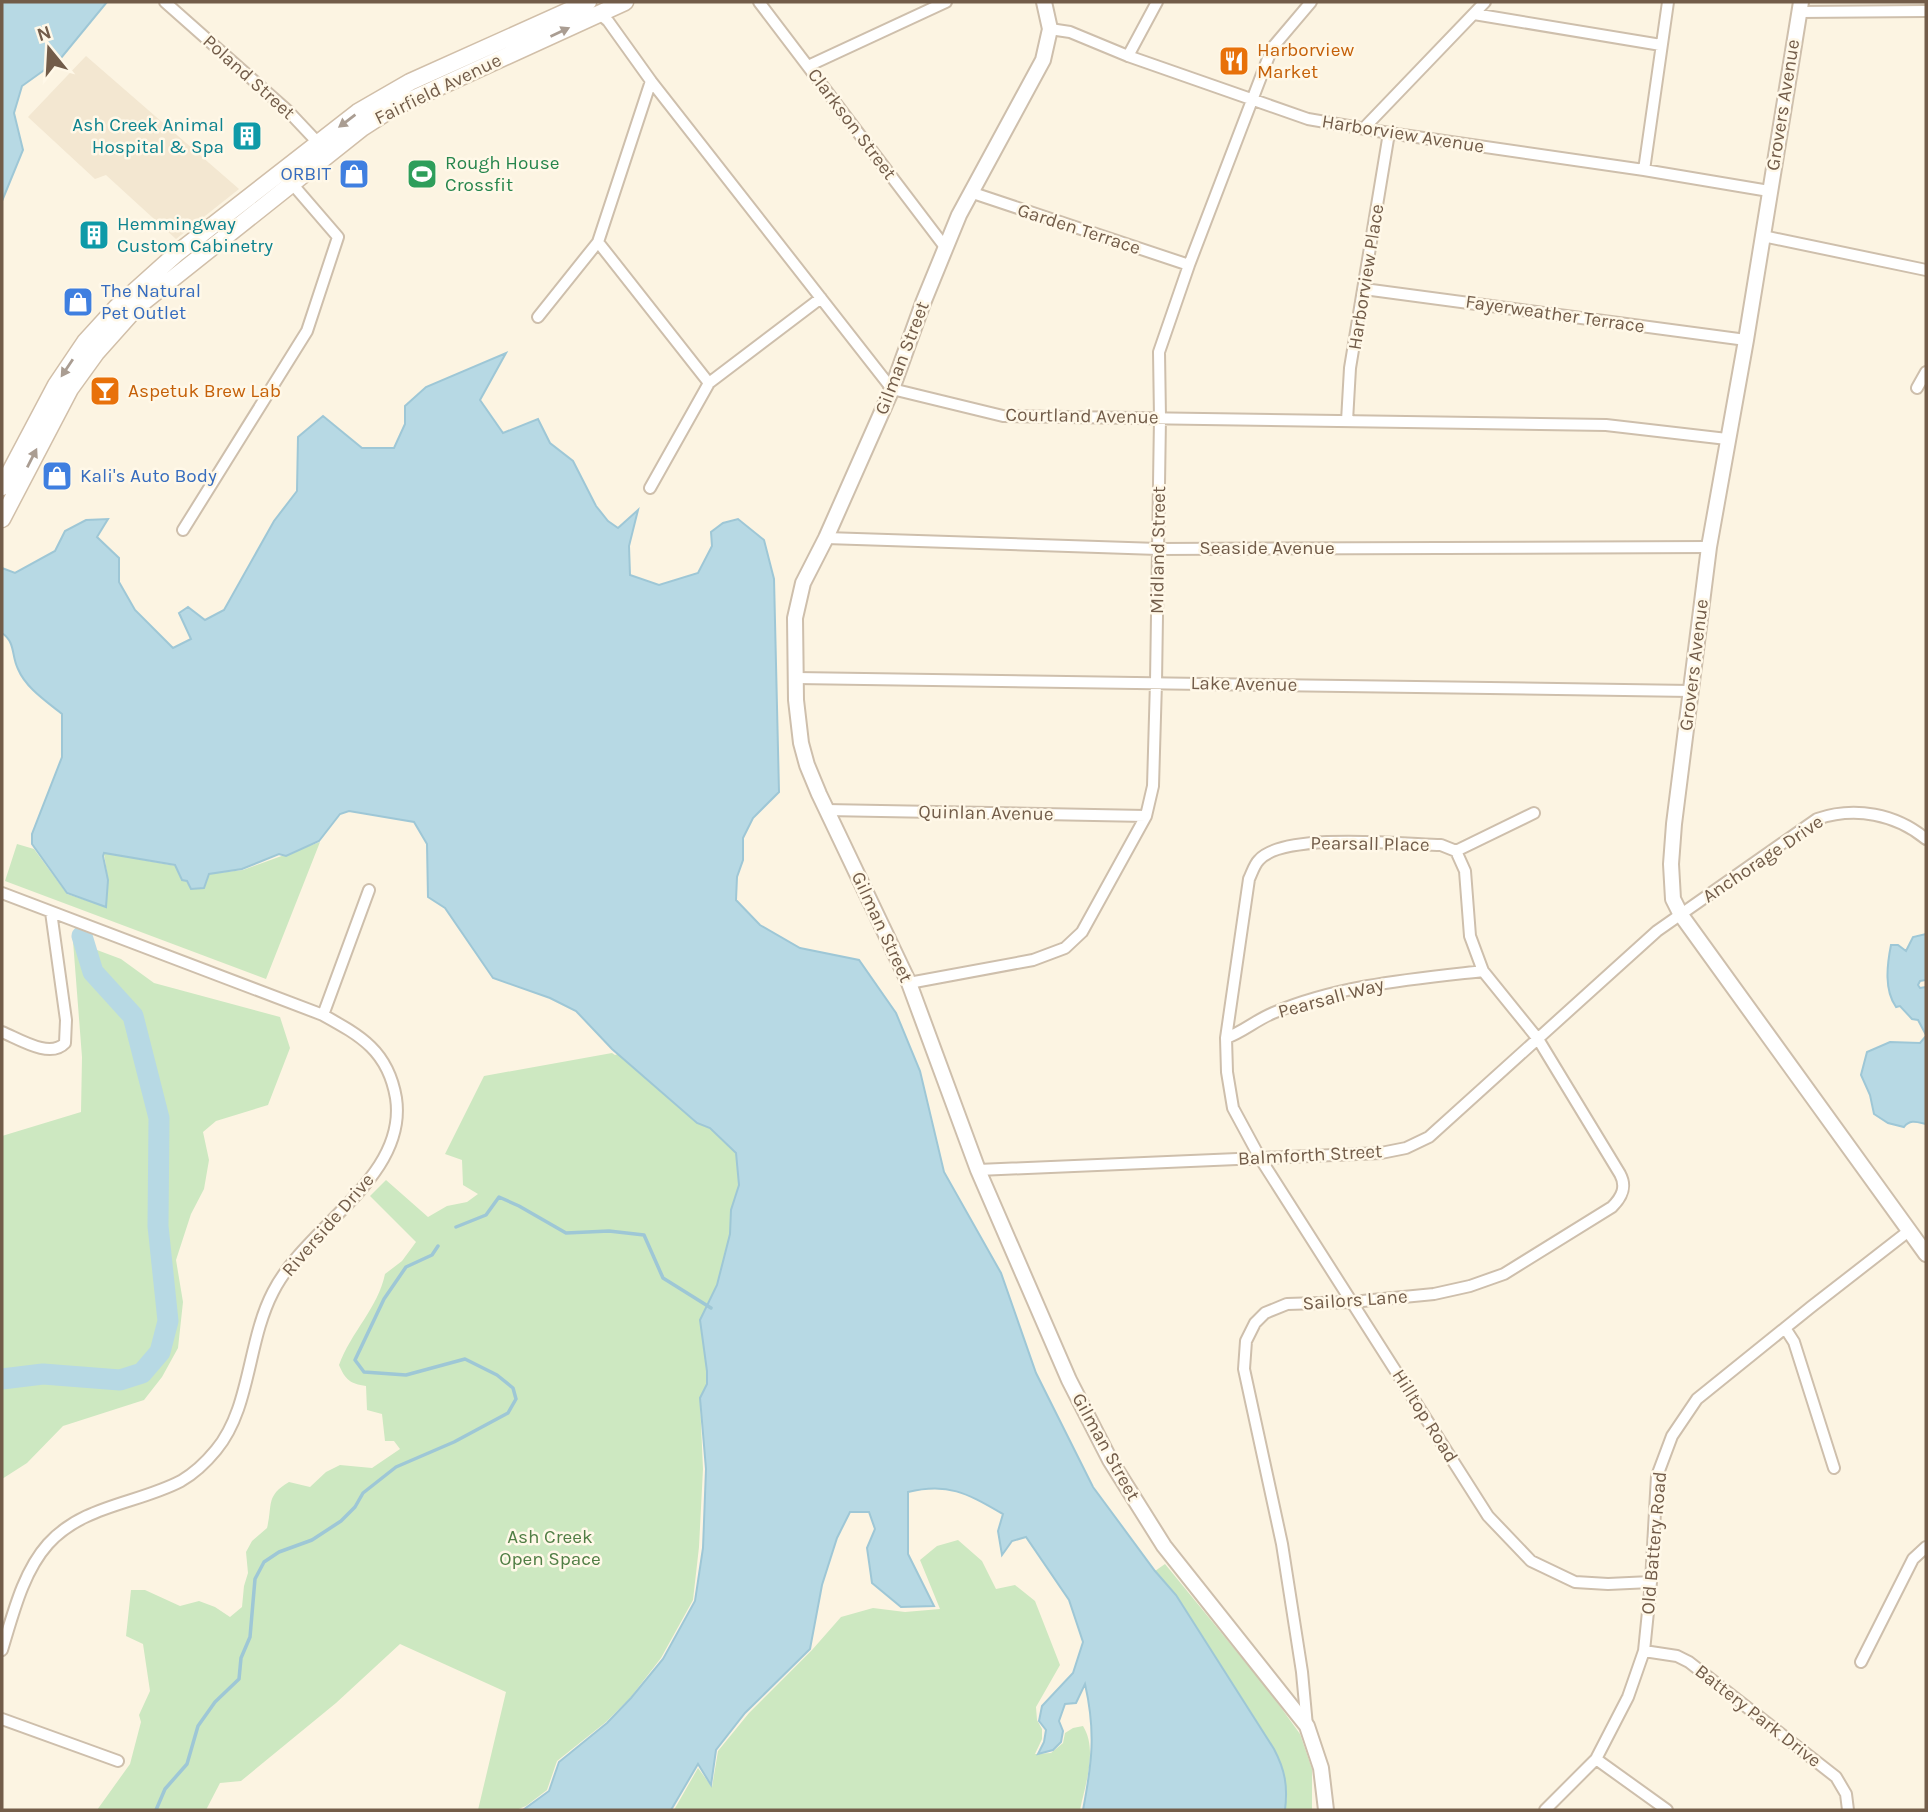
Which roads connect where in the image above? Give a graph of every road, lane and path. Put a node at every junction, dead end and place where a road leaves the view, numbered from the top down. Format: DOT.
graph roads {
  1 [pos="165,2"];
  2 [pos="625,2"];
  3 [pos="759,2"];
  4 [pos="946,2"];
  5 [pos="1044,2"];
  6 [pos="1157,2"];
  7 [pos="1311,2"];
  8 [pos="1485,2"];
  9 [pos="1668,2"];
  10 [pos="587,5"];
  11 [pos="1800,7"];
  12 [pos="1926,11"];
  13 [pos="1474,14"];
  14 [pos="1050,29"];
  15 [pos="1661,45"];
  16 [pos="1128,56"];
  17 [pos="808,66"];
  18 [pos="651,82"];
  19 [pos="1252,99"];
  20 [pos="1364,128"];
  21 [pos="1389,133"];
  22 [pos="324,148"];
  23 [pos="1644,170"];
  24 [pos="287,177"];
  25 [pos="1769,191"];
  26 [pos="970,192"];
  27 [pos="1763,236"];
  28 [pos="598,242"];
  29 [pos="945,247"];
  30 [pos="1189,265"];
  31 [pos="1926,270"];
  32 [pos="1364,289"];
  33 [pos="821,298"];
  34 [pos="538,317"];
  35 [pos="1746,340"];
  36 [pos="90,347"];
  37 [pos="1926,372"];
  38 [pos="709,383"];
  39 [pos="1917,388"];
  40 [pos="892,389"];
  41 [pos="1160,418"];
  42 [pos="1348,421"];
  43 [pos="1727,439"];
  44 [pos="2,487"];
  45 [pos="650,488"];
  46 [pos="2,519"];
  47 [pos="183,530"];
  48 [pos="826,538"];
  49 [pos="1709,547"];
  50 [pos="1158,549"];
  51 [pos="796,678"];
  52 [pos="1156,682"];
  53 [pos="1691,691"];
  54 [pos="826,810"];
  55 [pos="1534,813"];
  56 [pos="1146,816"];
  57 [pos="1926,839"];
  58 [pos="1456,851"];
  59 [pos="369,890"];
  60 [pos="2,893"];
  61 [pos="51,912"];
  62 [pos="1681,915"];
  63 [pos="1483,971"];
  64 [pos="909,983"];
  65 [pos="323,1015"];
  66 [pos="2,1032"];
  67 [pos="1226,1038"];
  68 [pos="1538,1039"];
  69 [pos="1261,1158"];
  70 [pos="978,1170"];
  71 [pos="1910,1230"];
  72 [pos="1926,1254"];
  73 [pos="1352,1302"];
  74 [pos="1785,1328"];
  75 [pos="1834,1468"];
  76 [pos="1926,1547"];
  77 [pos="1651,1582"];
  78 [pos="2,1650"];
  79 [pos="1644,1651"];
  80 [pos="1861,1662"];
  81 [pos="2,1719"];
  82 [pos="1307,1726"];
  83 [pos="1596,1759"];
  84 [pos="118,1760"];
  85 [pos="1326,1810"];
  86 [pos="1545,1810"];
  87 [pos="1667,1810"];
  88 [pos="1847,1810"];
  1 -- 22 [label="street, Poland Street"];
  2 -- 10 [label="main road, Fairfield Avenue"];
  3 -- 17 [label="street, Clarkson Street"];
  4 -- 17 [label="street"];
  5 -- 14 [label="street, Gilman Street"];
  6 -- 16 [label="street"];
  7 -- 19 [label="street, Midland Street"];
  8 -- 13 [label="street"];
  9 -- 15 [label="street"];
  10 -- 18 [label="street"];
  10 -- 22 [label="main road, Fairfield Avenue"];
  11 -- 12 [label="street"];
  11 -- 25 [label="street, Grovers Avenue"];
  13 -- 15 [label="street"];
  13 -- 20 [label="street"];
  14 -- 16 [label="street, Harborview Avenue"];
  14 -- 26 [label="street, Gilman Street"];
  15 -- 23 [label="street"];
  16 -- 19 [label="street, Harborview Avenue"];
  17 -- 29 [label="street, Clarkson Street"];
  18 -- 28 [label="street"];
  18 -- 33 [label="street"];
  19 -- 20 [label="street, Harborview Avenue"];
  19 -- 30 [label="street, Midland Street"];
  20 -- 21 [label="street, Harborview Avenue"];
  21 -- 23 [label="street, Harborview Avenue"];
  21 -- 32 [label="street, Harborview Place"];
  22 -- 24 [label="main road, Fairfield Avenue"];
  23 -- 25 [label="street, Harborview Avenue"];
  24 -- 36 [label="main road, Fairfield Avenue"];
  24 -- 47 [label="street"];
  25 -- 27 [label="street, Grovers Avenue"];
  26 -- 29 [label="street, Gilman Street"];
  26 -- 30 [label="street, Garden Terrace"];
  27 -- 31 [label="street"];
  27 -- 35 [label="street, Grovers Avenue"];
  28 -- 34 [label="street"];
  28 -- 38 [label="street"];
  29 -- 40 [label="street, Gilman Street"];
  30 -- 41 [label="street, Midland Street"];
  32 -- 35 [label="street, Fayerweather Terrace"];
  32 -- 42 [label="street, Harborview Place"];
  33 -- 38 [label="street"];
  33 -- 40 [label="street"];
  35 -- 43 [label="street, Grovers Avenue"];
  36 -- 44 [label="main road, Fairfield Avenue, one-way"];
  46 -- 36 [label="main road, Fairfield Avenue, one-way"];
  37 -- 39 [label="street"];
  38 -- 45 [label="street"];
  40 -- 41 [label="street, Courtland Avenue"];
  40 -- 48 [label="street, Gilman Street"];
  41 -- 42 [label="street, Courtland Avenue"];
  41 -- 50 [label="street, Midland Street"];
  42 -- 43 [label="street, Courtland Avenue"];
  43 -- 49 [label="street, Grovers Avenue"];
  48 -- 50 [label="street, Seaside Avenue"];
  48 -- 51 [label="street, Gilman Street"];
  49 -- 50 [label="street, Seaside Avenue"];
  49 -- 53 [label="street, Grovers Avenue"];
  50 -- 52 [label="street, Midland Street"];
  51 -- 52 [label="street, Lake Avenue"];
  51 -- 54 [label="street, Gilman Street"];
  52 -- 53 [label="street, Lake Avenue"];
  52 -- 56 [label="street, Midland Street"];
  53 -- 62 [label="street, Grovers Avenue"];
  54 -- 56 [label="street, Quinlan Avenue"];
  54 -- 64 [label="street, Gilman Street"];
  55 -- 58 [label="street"];
  56 -- 64 [label="street, Midland Street"];
  57 -- 62 [label="street, Anchorage Drive"];
  58 -- 63 [label="street, Pearsall Place"];
  58 -- 67 [label="street, Pearsall Place"];
  59 -- 65 [label="street"];
  60 -- 61 [label="street, Riverside Drive"];
  61 -- 65 [label="street, Riverside Drive"];
  61 -- 66 [label="street"];
  62 -- 68 [label="street, Balmforth Street"];
  62 -- 71 [label="street, Grovers Avenue"];
  63 -- 67 [label="street, Pearsall Way"];
  63 -- 68 [label="street, Pearsall Place"];
  64 -- 70 [label="street, Gilman Street"];
  65 -- 78 [label="street, Riverside Drive"];
  67 -- 69 [label="street, Pearsall Place"];
  68 -- 69 [label="street, Balmforth Street"];
  68 -- 73 [label="street, Sailors Lane"];
  69 -- 70 [label="street, Balmforth Street"];
  69 -- 73 [label="street, Hilltop Road"];
  70 -- 82 [label="street, Gilman Street"];
  71 -- 72 [label="street, Grovers Avenue"];
  71 -- 74 [label="street, Old Battery Road"];
  73 -- 77 [label="street, Hilltop Road"];
  73 -- 82 [label="street, Sailors Lane"];
  74 -- 75 [label="street"];
  74 -- 77 [label="street, Old Battery Road"];
  76 -- 80 [label="street"];
  77 -- 79 [label="street, Old Battery Road"];
  79 -- 83 [label="street, Old Battery Road"];
  79 -- 88 [label="street, Battery Park Drive"];
  81 -- 84 [label="street"];
  82 -- 85 [label="street, Gilman Street"];
  83 -- 86 [label="street, Old Battery Road"];
  83 -- 87 [label="street"];
}
